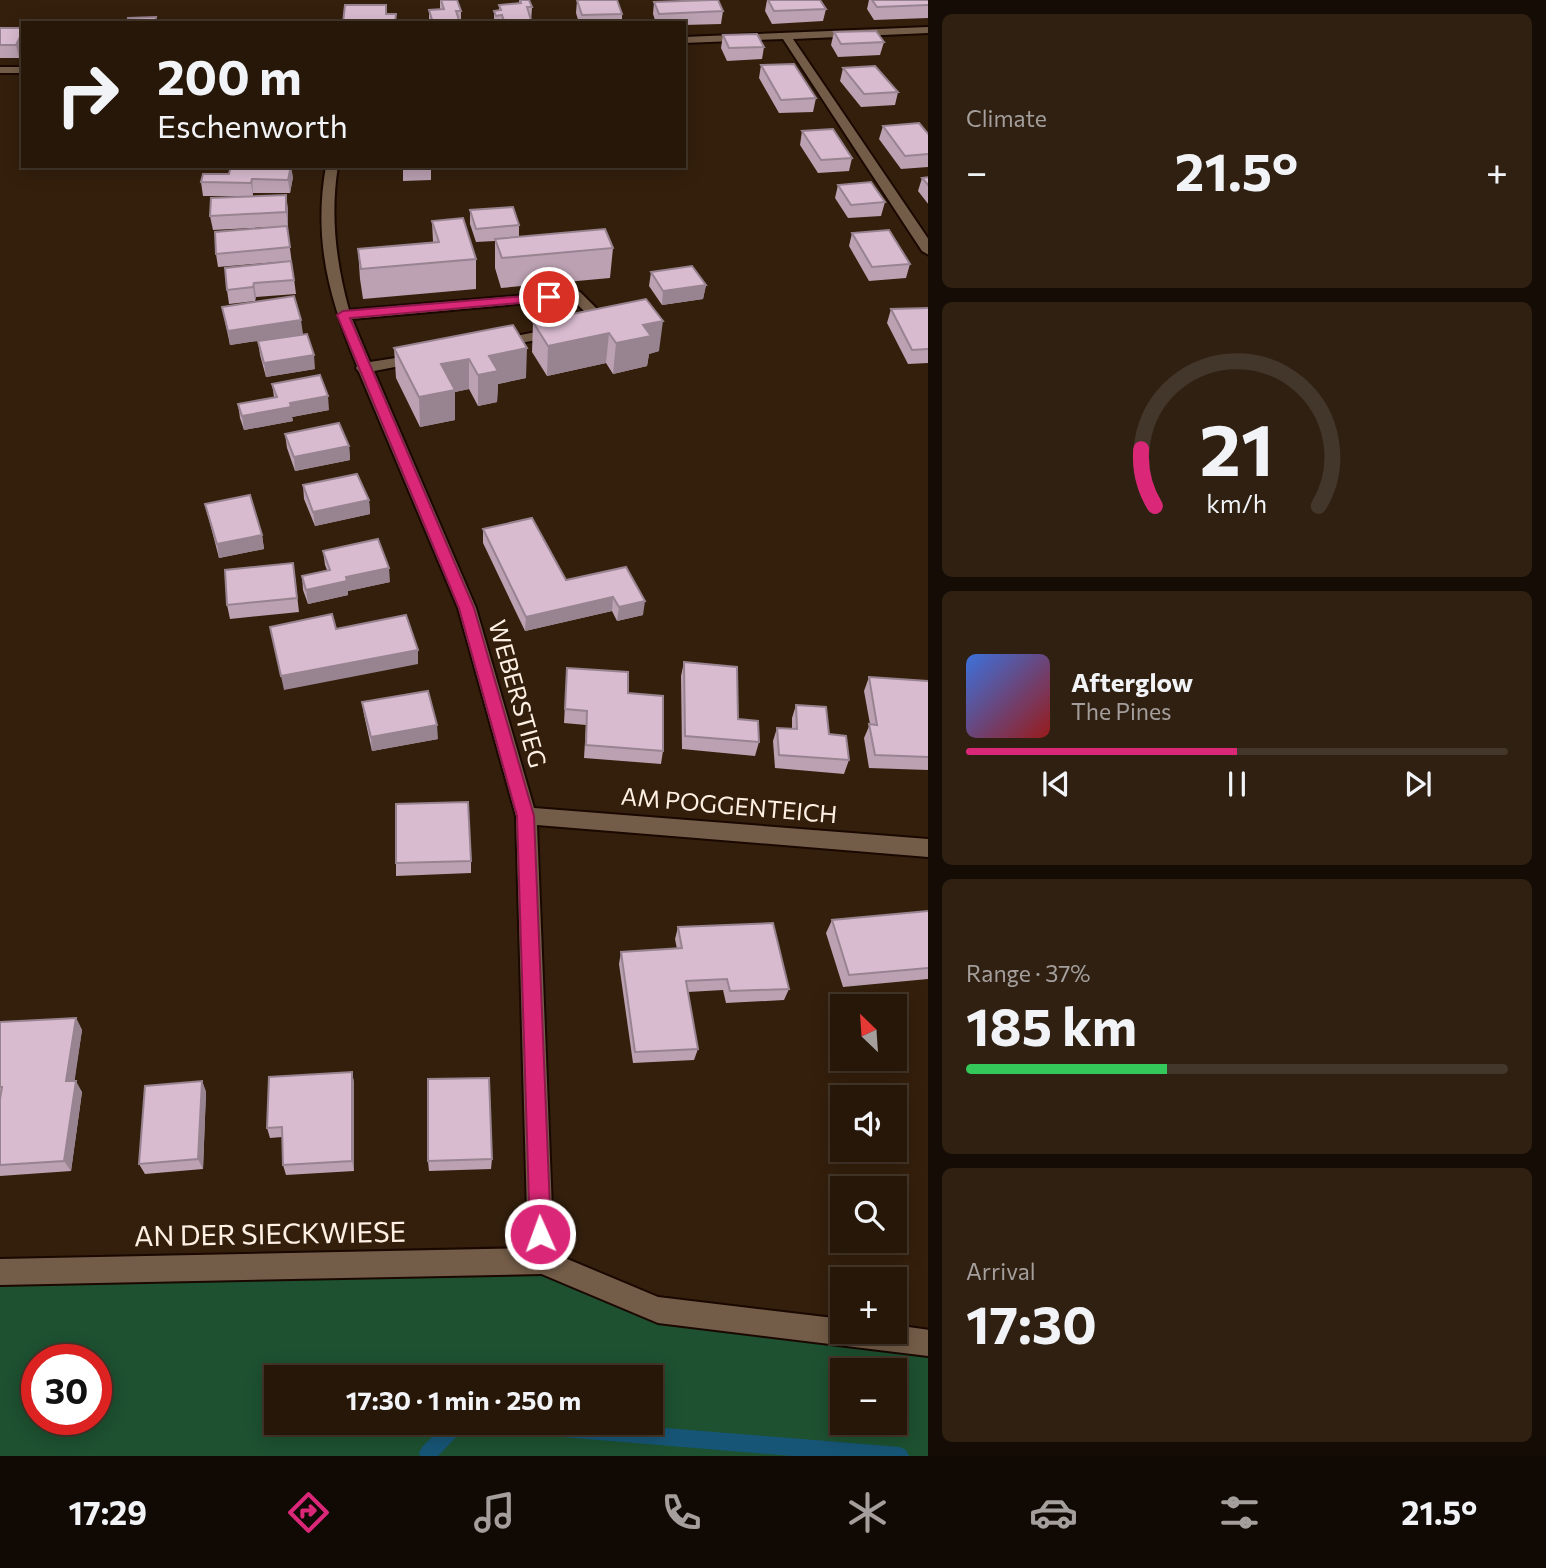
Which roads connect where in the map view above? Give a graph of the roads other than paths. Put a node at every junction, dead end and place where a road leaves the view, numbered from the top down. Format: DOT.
graph roads {
  1 [pos="928,30"];
  2 [pos="786,36"];
  3 [pos="686,40"];
  4 [pos="0,70"];
  5 [pos="21,70"];
  6 [pos="331,168"];
  7 [pos="928,251"];
  8 [pos="343,315"];
  9 [pos="482,346"];
  10 [pos="429,356"];
  11 [pos="363,369"];
  12 [pos="526,816"];
  13 [pos="928,848"];
  14 [pos="541,1261"];
  15 [pos="0,1272"];
  16 [pos="928,1343"];
  1 -- 2 [label="street"];
  2 -- 3 [label="street"];
  2 -- 7 [label="street"];
  4 -- 5 [label="street"];
  6 -- 8 [label="street, WEBERSTIEG"];
  8 -- 9 [label="street"];
  8 -- 11 [label="street, WEBERSTIEG"];
  10 -- 11 [label="street"];
  11 -- 12 [label="street, WEBERSTIEG"];
  12 -- 13 [label="street, AM POGGENTEICH"];
  12 -- 14 [label="street, WEBERSTIEG"];
  14 -- 15 [label="street, AN DER SIECKWIESE"];
  14 -- 16 [label="street"];
}
